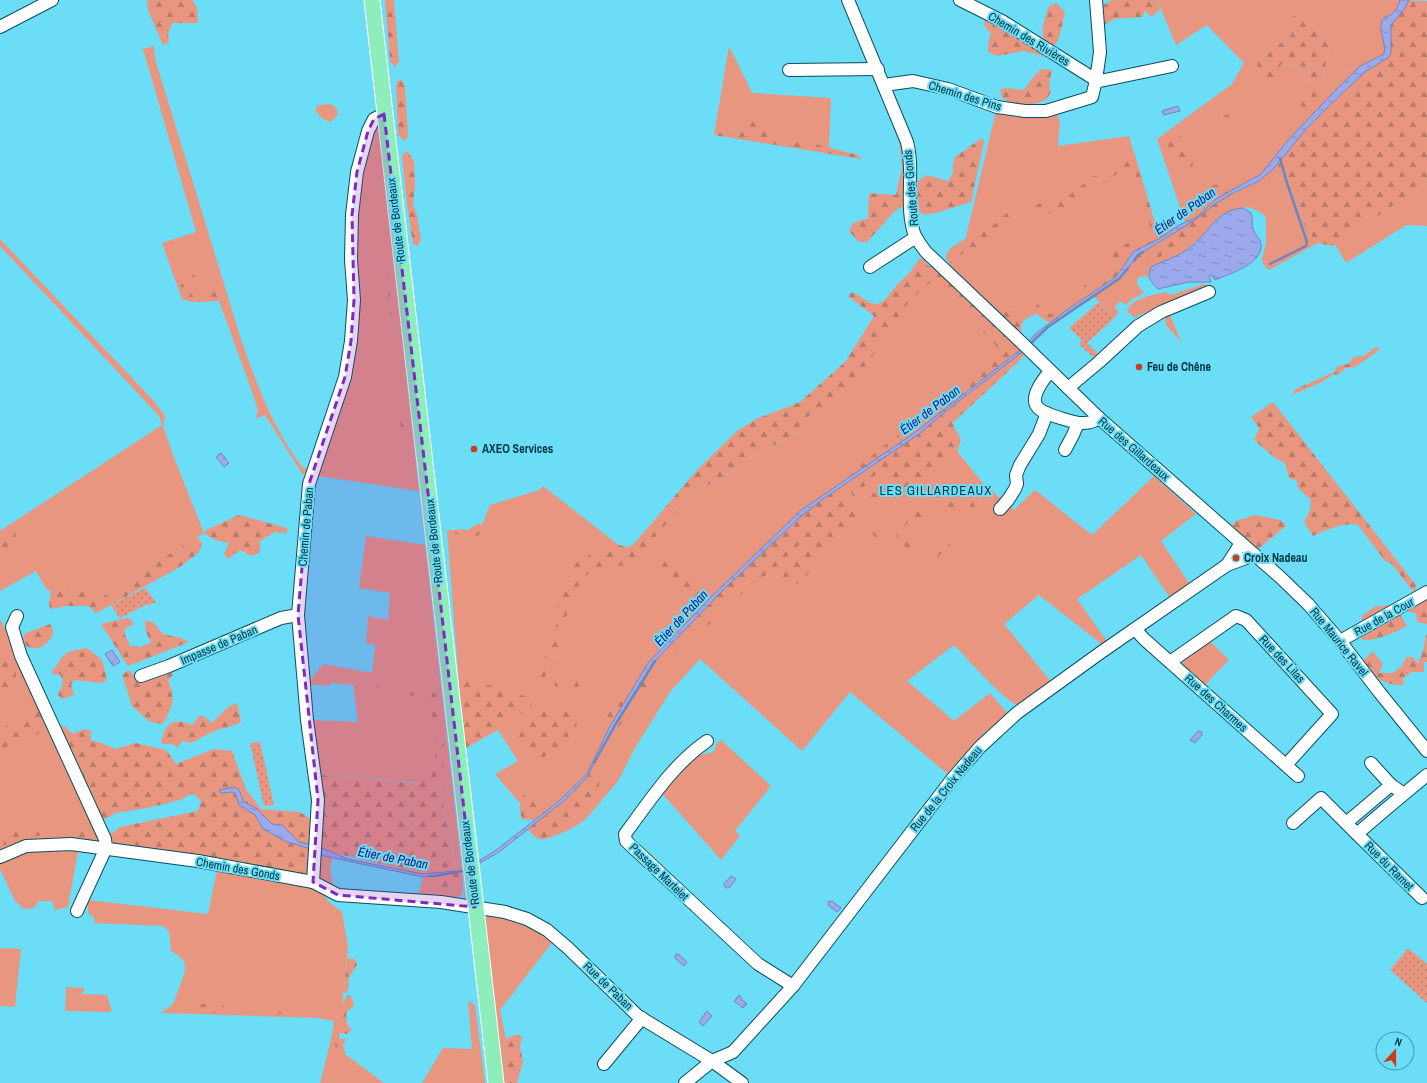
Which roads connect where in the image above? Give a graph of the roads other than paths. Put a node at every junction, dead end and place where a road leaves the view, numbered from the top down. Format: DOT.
graph roads {
  1 [pos="52,0"];
  2 [pos="372,0"];
  3 [pos="848,0"];
  4 [pos="960,0"];
  5 [pos="1096,0"];
  6 [pos="0,27"];
  7 [pos="1172,66"];
  8 [pos="789,70"];
  9 [pos="878,70"];
  10 [pos="1096,80"];
  11 [pos="884,85"];
  12 [pos="384,114"];
  13 [pos="916,238"];
  14 [pos="870,267"];
  15 [pos="1209,292"];
  16 [pos="1027,347"];
  17 [pos="1050,371"];
  18 [pos="1068,388"];
  19 [pos="1047,413"];
  20 [pos="1099,418"];
  21 [pos="1078,423"];
  22 [pos="1065,450"];
  23 [pos="1000,509"];
  24 [pos="1241,543"];
  25 [pos="1254,555"];
  26 [pos="1227,565"];
  27 [pos="1427,592"];
  28 [pos="298,615"];
  29 [pos="17,616"];
  30 [pos="1135,629"];
  31 [pos="1340,640"];
  32 [pos="1170,662"];
  33 [pos="141,676"];
  34 [pos="707,741"];
  35 [pos="1427,751"];
  36 [pos="1371,763"];
  37 [pos="1286,765"];
  38 [pos="1427,775"];
  39 [pos="1298,776"];
  40 [pos="1391,785"];
  41 [pos="1404,794"];
  42 [pos="1293,823"];
  43 [pos="1346,823"];
  44 [pos="1357,834"];
  45 [pos="106,848"];
  46 [pos="0,857"];
  47 [pos="312,882"];
  48 [pos="1422,898"];
  49 [pos="475,907"];
  50 [pos="77,912"];
  51 [pos="793,986"];
  52 [pos="642,1018"];
  53 [pos="712,1061"];
  54 [pos="604,1064"];
  55 [pos="496,1083"];
  56 [pos="685,1083"];
  57 [pos="742,1083"];
  1 -- 6 [label="street"];
  2 -- 12 [label="main road, Route de Bordeaux"];
  3 -- 9 [label="street, Route des Gonds"];
  4 -- 10 [label="street, Chemin des Rivières"];
  5 -- 10 [label="street"];
  7 -- 10 [label="street"];
  8 -- 9 [label="street"];
  9 -- 11 [label="street, Route des Gonds"];
  10 -- 11 [label="street, Chemin des Pins"];
  11 -- 13 [label="street, Route des Gonds"];
  12 -- 28 [label="street, Chemin de Paban"];
  12 -- 49 [label="main road, Route de Bordeaux"];
  13 -- 14 [label="street"];
  13 -- 16 [label="street, Route des Gonds"];
  15 -- 18 [label="street"];
  16 -- 17 [label="street, Rue des Gillardeaux"];
  17 -- 18 [label="street, Rue des Gillardeaux"];
  17 -- 19 [label="street"];
  18 -- 20 [label="street, Rue des Gillardeaux"];
  19 -- 21 [label="street"];
  19 -- 23 [label="street"];
  20 -- 21 [label="street"];
  20 -- 24 [label="street, Rue des Gillardeaux"];
  21 -- 22 [label="street"];
  24 -- 25 [label="street, Rue Maurice Ravel"];
  24 -- 26 [label="street"];
  25 -- 26 [label="street"];
  25 -- 31 [label="street, Rue Maurice Ravel"];
  26 -- 30 [label="street, Rue de la Croix Nadeau"];
  27 -- 31 [label="street, Rue de la Cour"];
  28 -- 33 [label="street, Impasse de Paban"];
  28 -- 47 [label="street, Chemin de Paban"];
  29 -- 45 [label="street"];
  30 -- 32 [label="street, Rue des Charmes"];
  30 -- 51 [label="street, Rue de la Croix Nadeau"];
  31 -- 35 [label="street, Rue Maurice Ravel"];
  32 -- 37 [label="street, Rue des Charmes"];
  32 -- 37 [label="street, Rue des Lilas"];
  34 -- 51 [label="street, Passage Martelet"];
  36 -- 40 [label="street"];
  37 -- 39 [label="street, Rue des Charmes"];
  38 -- 41 [label="street, Rue du Ramet"];
  40 -- 41 [label="street"];
  40 -- 43 [label="street"];
  41 -- 44 [label="street, Rue du Ramet"];
  42 -- 43 [label="street, Rue du Ramet"];
  43 -- 44 [label="street, Rue du Ramet"];
  44 -- 48 [label="street, Rue du Ramet"];
  45 -- 46 [label="street, Chemin des Gonds"];
  45 -- 47 [label="street, Chemin des Gonds"];
  45 -- 50 [label="street"];
  47 -- 49 [label="street, Chemin des Gonds"];
  49 -- 52 [label="street, Rue de Paban"];
  49 -- 55 [label="main road, Route de Bordeaux"];
  51 -- 53 [label="street, Rue de la Croix Nadeau"];
  52 -- 53 [label="street, Rue de Paban"];
  52 -- 54 [label="street"];
  53 -- 56 [label="street, Rue de la Croix Nadeau"];
  53 -- 57 [label="street, Rue de Paban"];
}
